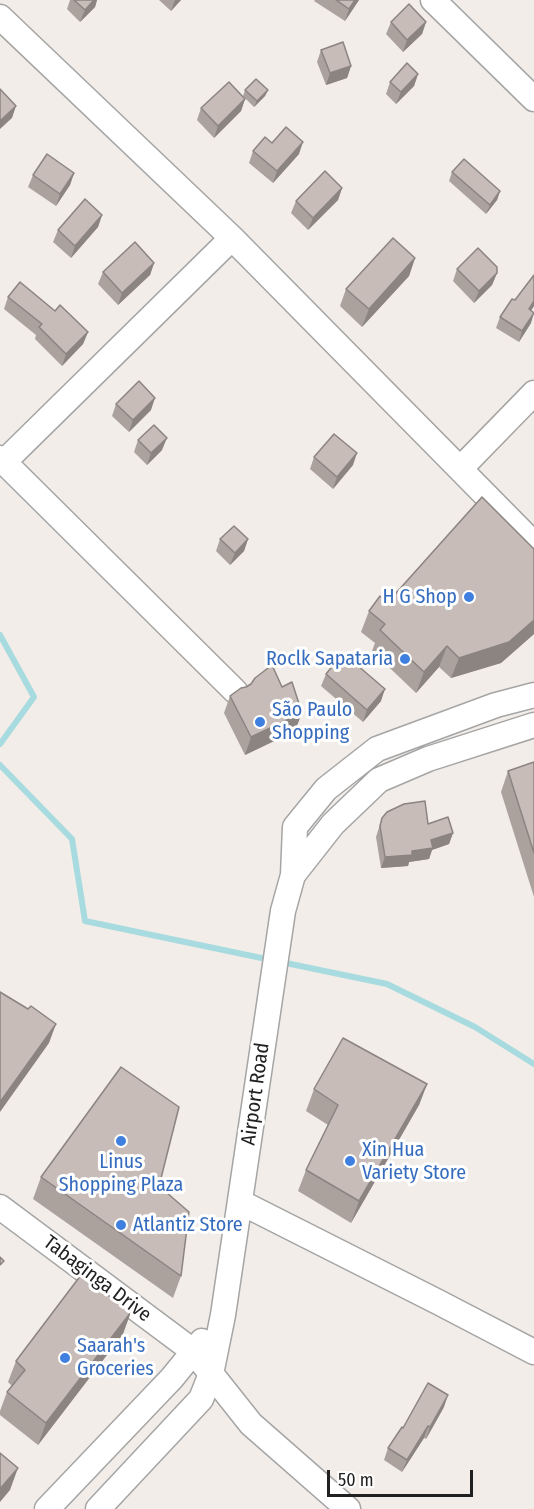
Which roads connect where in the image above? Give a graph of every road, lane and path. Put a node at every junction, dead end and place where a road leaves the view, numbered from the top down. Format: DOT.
graph roads {
  1 [pos="433,0"];
  2 [pos="0,17"];
  3 [pos="534,99"];
  4 [pos="232,238"];
  5 [pos="534,393"];
  6 [pos="2,460"];
  7 [pos="460,469"];
  8 [pos="534,544"];
  9 [pos="235,692"];
  10 [pos="534,695"];
  11 [pos="534,725"];
  12 [pos="293,875"];
  13 [pos="240,1202"];
  14 [pos="0,1207"];
  15 [pos="223,1315"];
  16 [pos="193,1351"];
  17 [pos="534,1352"];
  18 [pos="211,1374"];
  19 [pos="47,1509"];
  20 [pos="98,1509"];
  21 [pos="348,1509"];
  1 -- 3 [label="street"];
  2 -- 4 [label="street"];
  4 -- 6 [label="street"];
  4 -- 7 [label="street"];
  5 -- 7 [label="street"];
  6 -- 9 [label="street"];
  7 -- 8 [label="street"];
  10 -- 12 [label="street, Airport Road"];
  11 -- 12 [label="street, Airport Road"];
  12 -- 13 [label="street, Airport Road"];
  13 -- 15 [label="street, Airport Road"];
  13 -- 17 [label="street"];
  14 -- 16 [label="street, Tabaginga Drive"];
  15 -- 16 [label="street"];
  15 -- 18 [label="street, Airport Road"];
  16 -- 18 [label="street, Tabaginga Drive"];
  16 -- 19 [label="street"];
  18 -- 20 [label="street, Airport Road"];
  18 -- 21 [label="street, Tabaginga Drive"];
}
